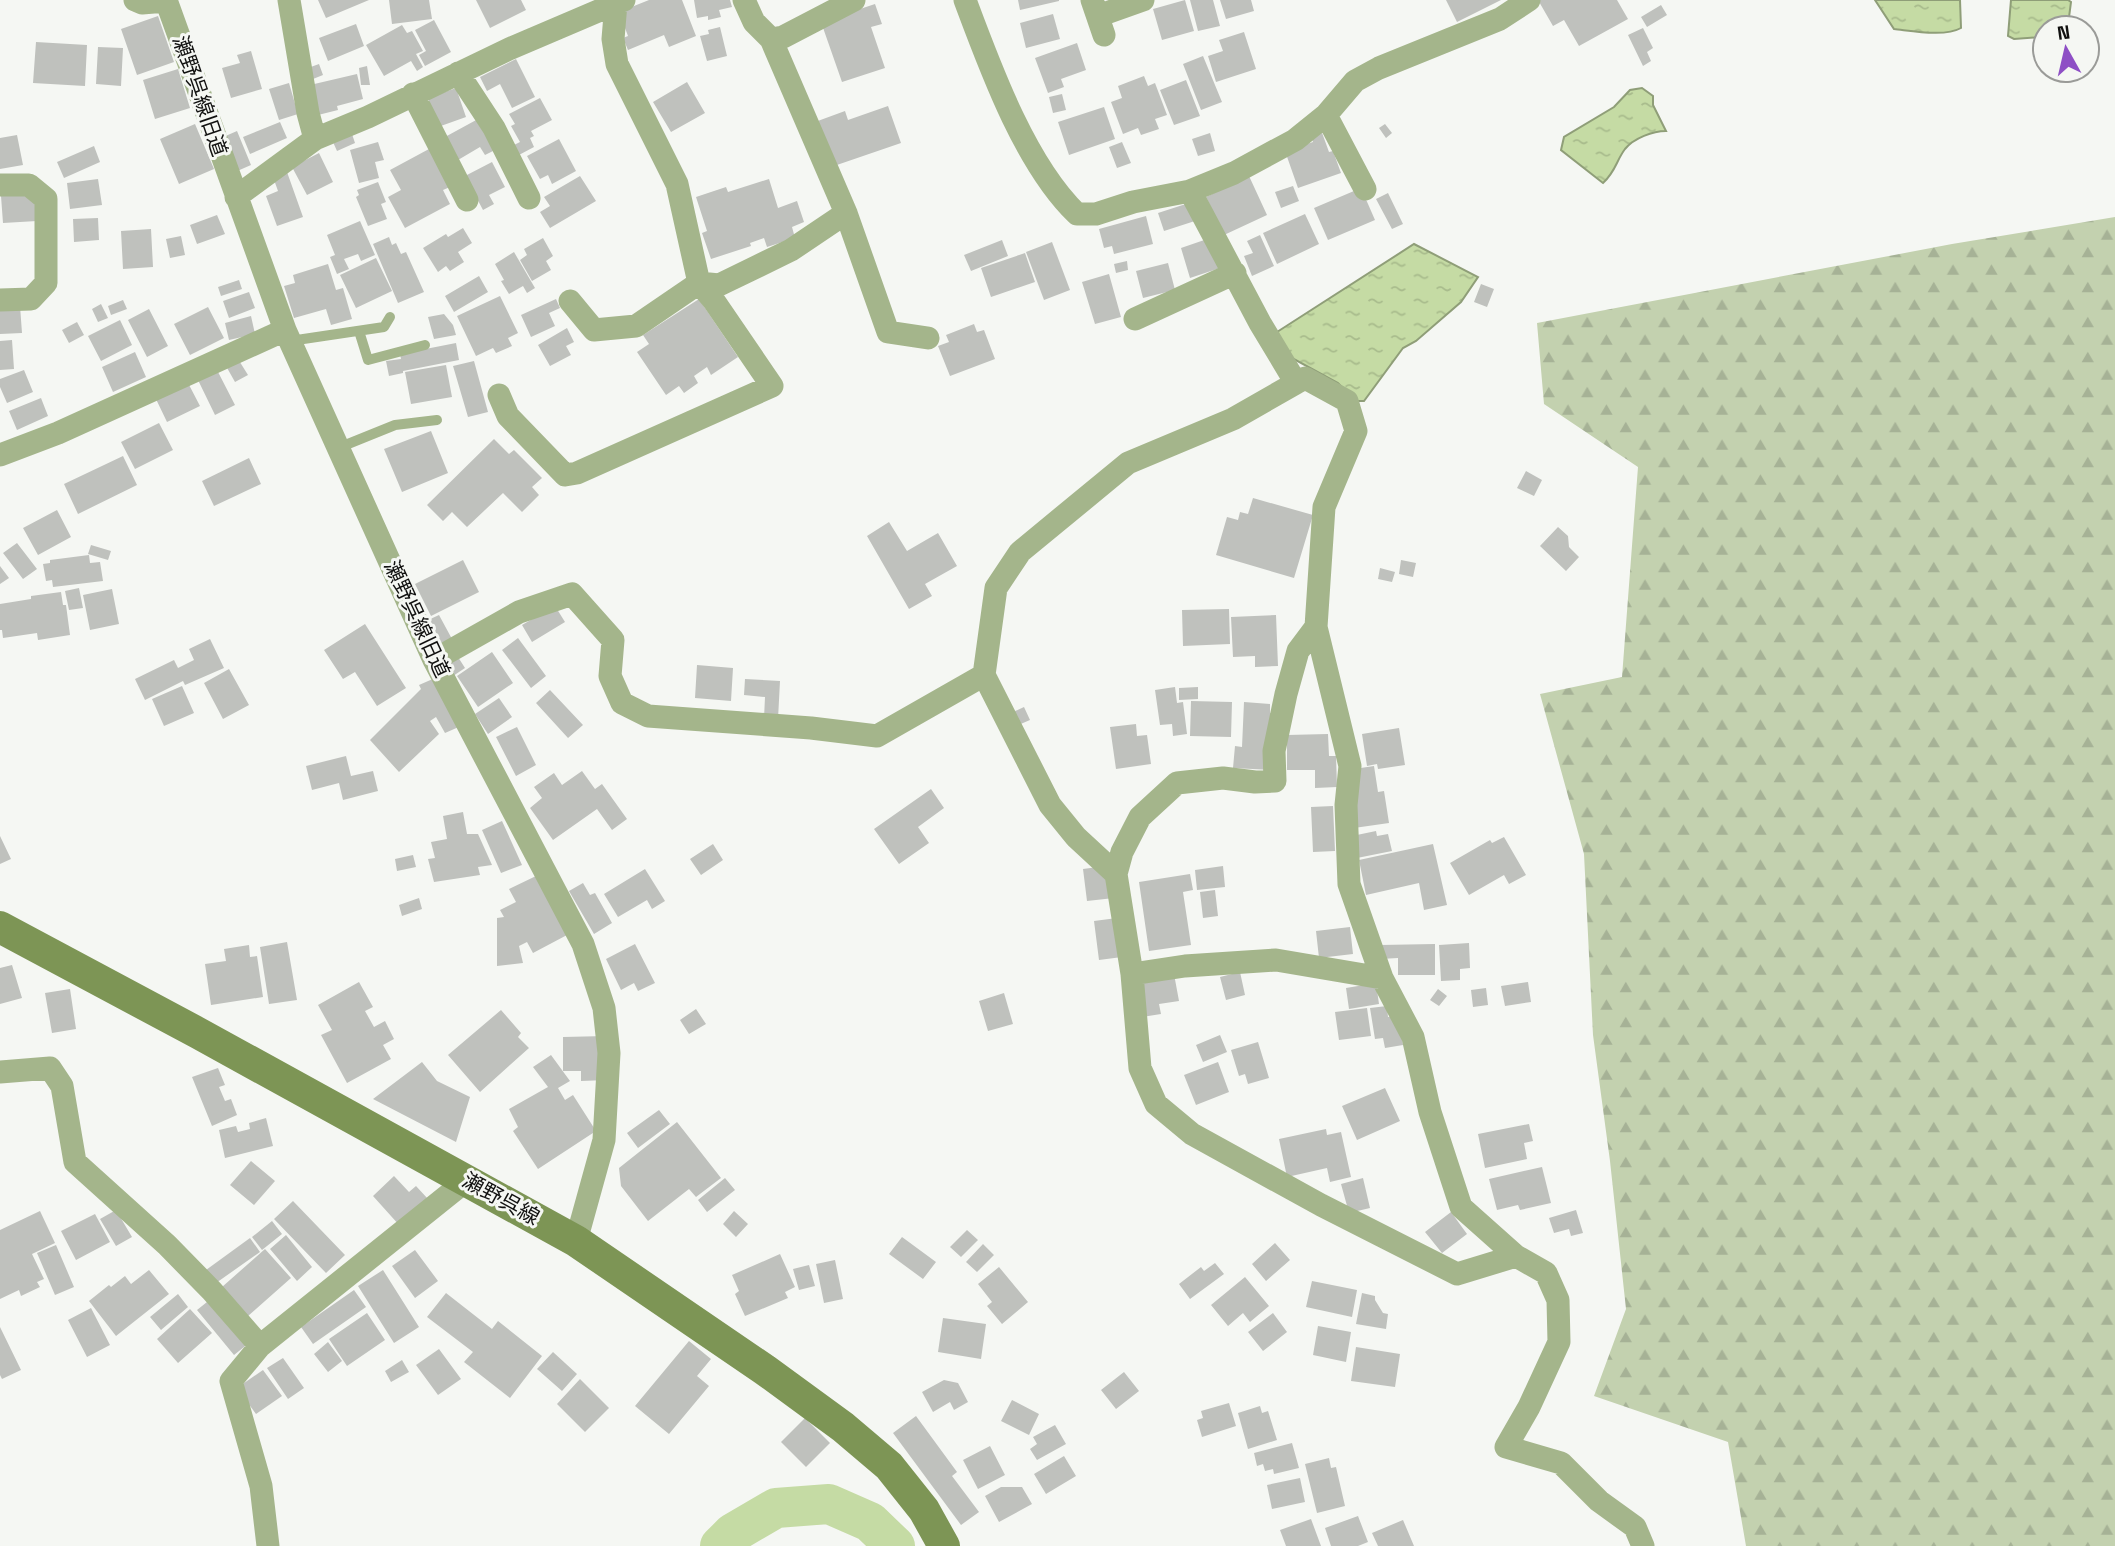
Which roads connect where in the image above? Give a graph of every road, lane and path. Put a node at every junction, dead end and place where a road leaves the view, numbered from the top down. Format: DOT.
graph roads {
  1 [pos="135,0"];
  2 [pos="166,0"];
  3 [pos="289,0"];
  4 [pos="744,0"];
  5 [pos="854,0"];
  6 [pos="965,0"];
  7 [pos="1143,0"];
  8 [pos="1529,0"];
  9 [pos="620,1"];
  10 [pos="1098,17"];
  11 [pos="771,39"];
  12 [pos="458,73"];
  13 [pos="413,94"];
  14 [pos="1326,115"];
  15 [pos="316,138"];
  16 [pos="0,186"];
  17 [pos="1365,189"];
  18 [pos="1190,191"];
  19 [pos="236,197"];
  20 [pos="529,198"];
  21 [pos="467,200"];
  22 [pos="846,213"];
  23 [pos="1235,273"];
  24 [pos="699,283"];
  25 [pos="0,300"];
  26 [pos="570,301"];
  27 [pos="390,317"];
  28 [pos="1135,319"];
  29 [pos="359,331"];
  30 [pos="288,336"];
  31 [pos="928,338"];
  32 [pos="425,345"];
  33 [pos="1296,383"];
  34 [pos="499,395"];
  35 [pos="437,420"];
  36 [pos="338,448"];
  37 [pos="0,455"];
  38 [pos="1316,627"];
  39 [pos="435,660"];
  40 [pos="984,675"];
  41 [pos="1116,874"];
  42 [pos="0,927"];
  43 [pos="1132,974"];
  44 [pos="1382,978"];
  45 [pos="0,1072"];
  46 [pos="467,1180"];
  47 [pos="576,1241"];
  48 [pos="1516,1256"];
  49 [pos="260,1346"];
  50 [pos="268,1546"];
  51 [pos="944,1546"];
  52 [pos="1643,1546"];
  1 -- 2 [label="street"];
  2 -- 19 [label="street, 瀬野呉線旧道"];
  3 -- 15 [label="street"];
  4 -- 11 [label="street"];
  5 -- 11 [label="street"];
  6 -- 18 [label="street"];
  7 -- 10 [label="street"];
  8 -- 14 [label="street"];
  9 -- 12 [label="street"];
  9 -- 24 [label="street"];
  11 -- 22 [label="street"];
  12 -- 13 [label="street"];
  12 -- 20 [label="street"];
  13 -- 15 [label="street"];
  13 -- 21 [label="street"];
  14 -- 17 [label="street"];
  14 -- 18 [label="street"];
  15 -- 19 [label="street"];
  16 -- 25 [label="street"];
  18 -- 23 [label="street"];
  19 -- 30 [label="street, 瀬野呉線旧道"];
  22 -- 24 [label="street"];
  22 -- 31 [label="street"];
  23 -- 28 [label="street"];
  23 -- 33 [label="street"];
  24 -- 26 [label="street"];
  24 -- 34 [label="street"];
  27 -- 29 [label="lane"];
  29 -- 30 [label="lane"];
  29 -- 32 [label="lane"];
  30 -- 36 [label="street, 瀬野呉線旧道"];
  30 -- 37 [label="street"];
  33 -- 38 [label="street"];
  33 -- 40 [label="street"];
  35 -- 36 [label="lane"];
  36 -- 39 [label="street, 瀬野呉線旧道"];
  38 -- 41 [label="street"];
  38 -- 44 [label="street"];
  39 -- 40 [label="street"];
  39 -- 47 [label="street, 瀬野呉線旧道"];
  40 -- 41 [label="street"];
  41 -- 43 [label="street"];
  42 -- 46 [label="main road, 瀬野呉線"];
  43 -- 44 [label="street"];
  43 -- 48 [label="street"];
  44 -- 48 [label="street"];
  45 -- 49 [label="street"];
  46 -- 47 [label="main road, 瀬野呉線"];
  46 -- 49 [label="street"];
  47 -- 51 [label="main road, 瀬野呉線"];
  48 -- 52 [label="street"];
  49 -- 50 [label="street"];
}
